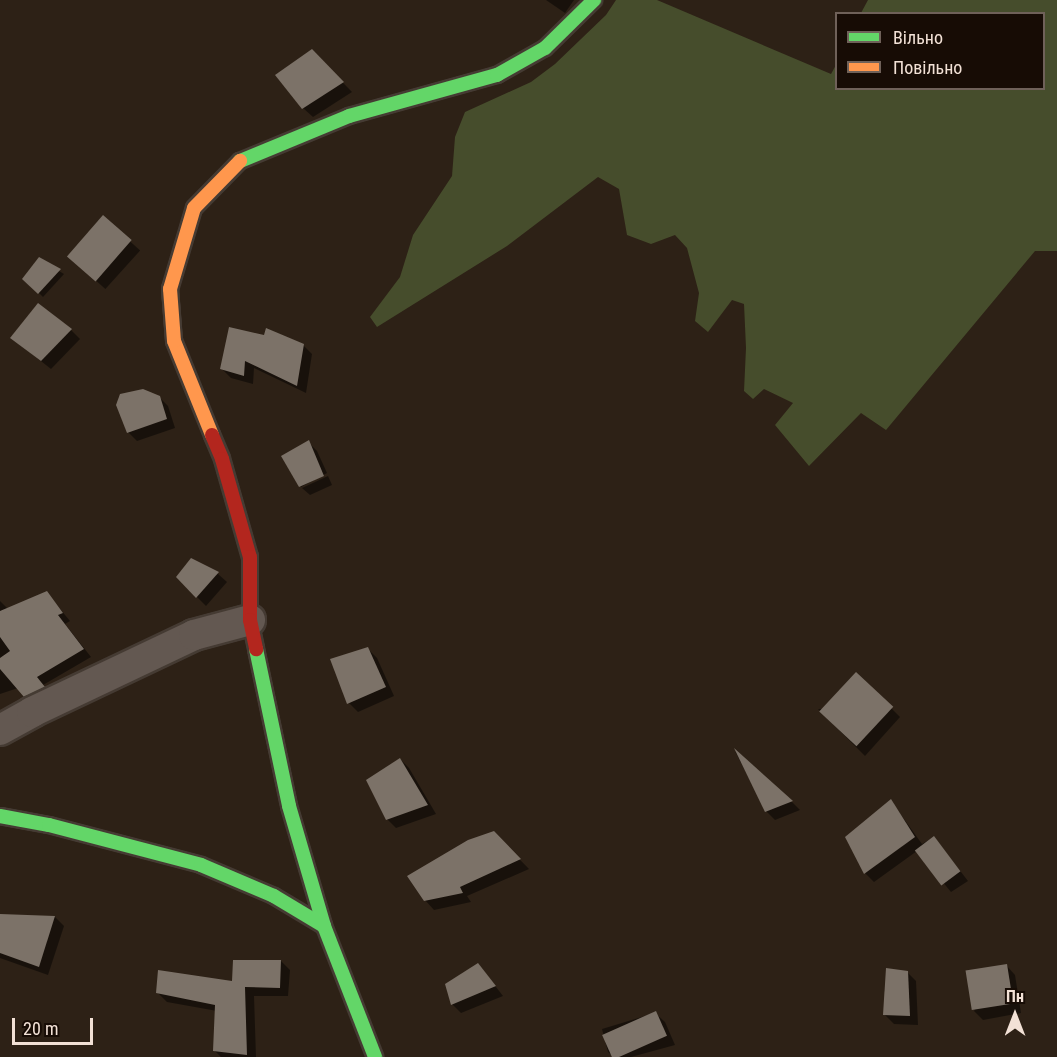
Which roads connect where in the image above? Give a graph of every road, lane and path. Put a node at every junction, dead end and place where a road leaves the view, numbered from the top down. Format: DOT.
graph roads {
  1 [pos="594,0"];
  2 [pos="250,620"];
  3 [pos="0,730"];
  4 [pos="0,816"];
  5 [pos="324,926"];
  6 [pos="375,1057"];
  1 -- 2 [label="street"];
  2 -- 3 [label="street"];
  2 -- 5 [label="street"];
  4 -- 5 [label="street"];
  5 -- 6 [label="street"];
}
